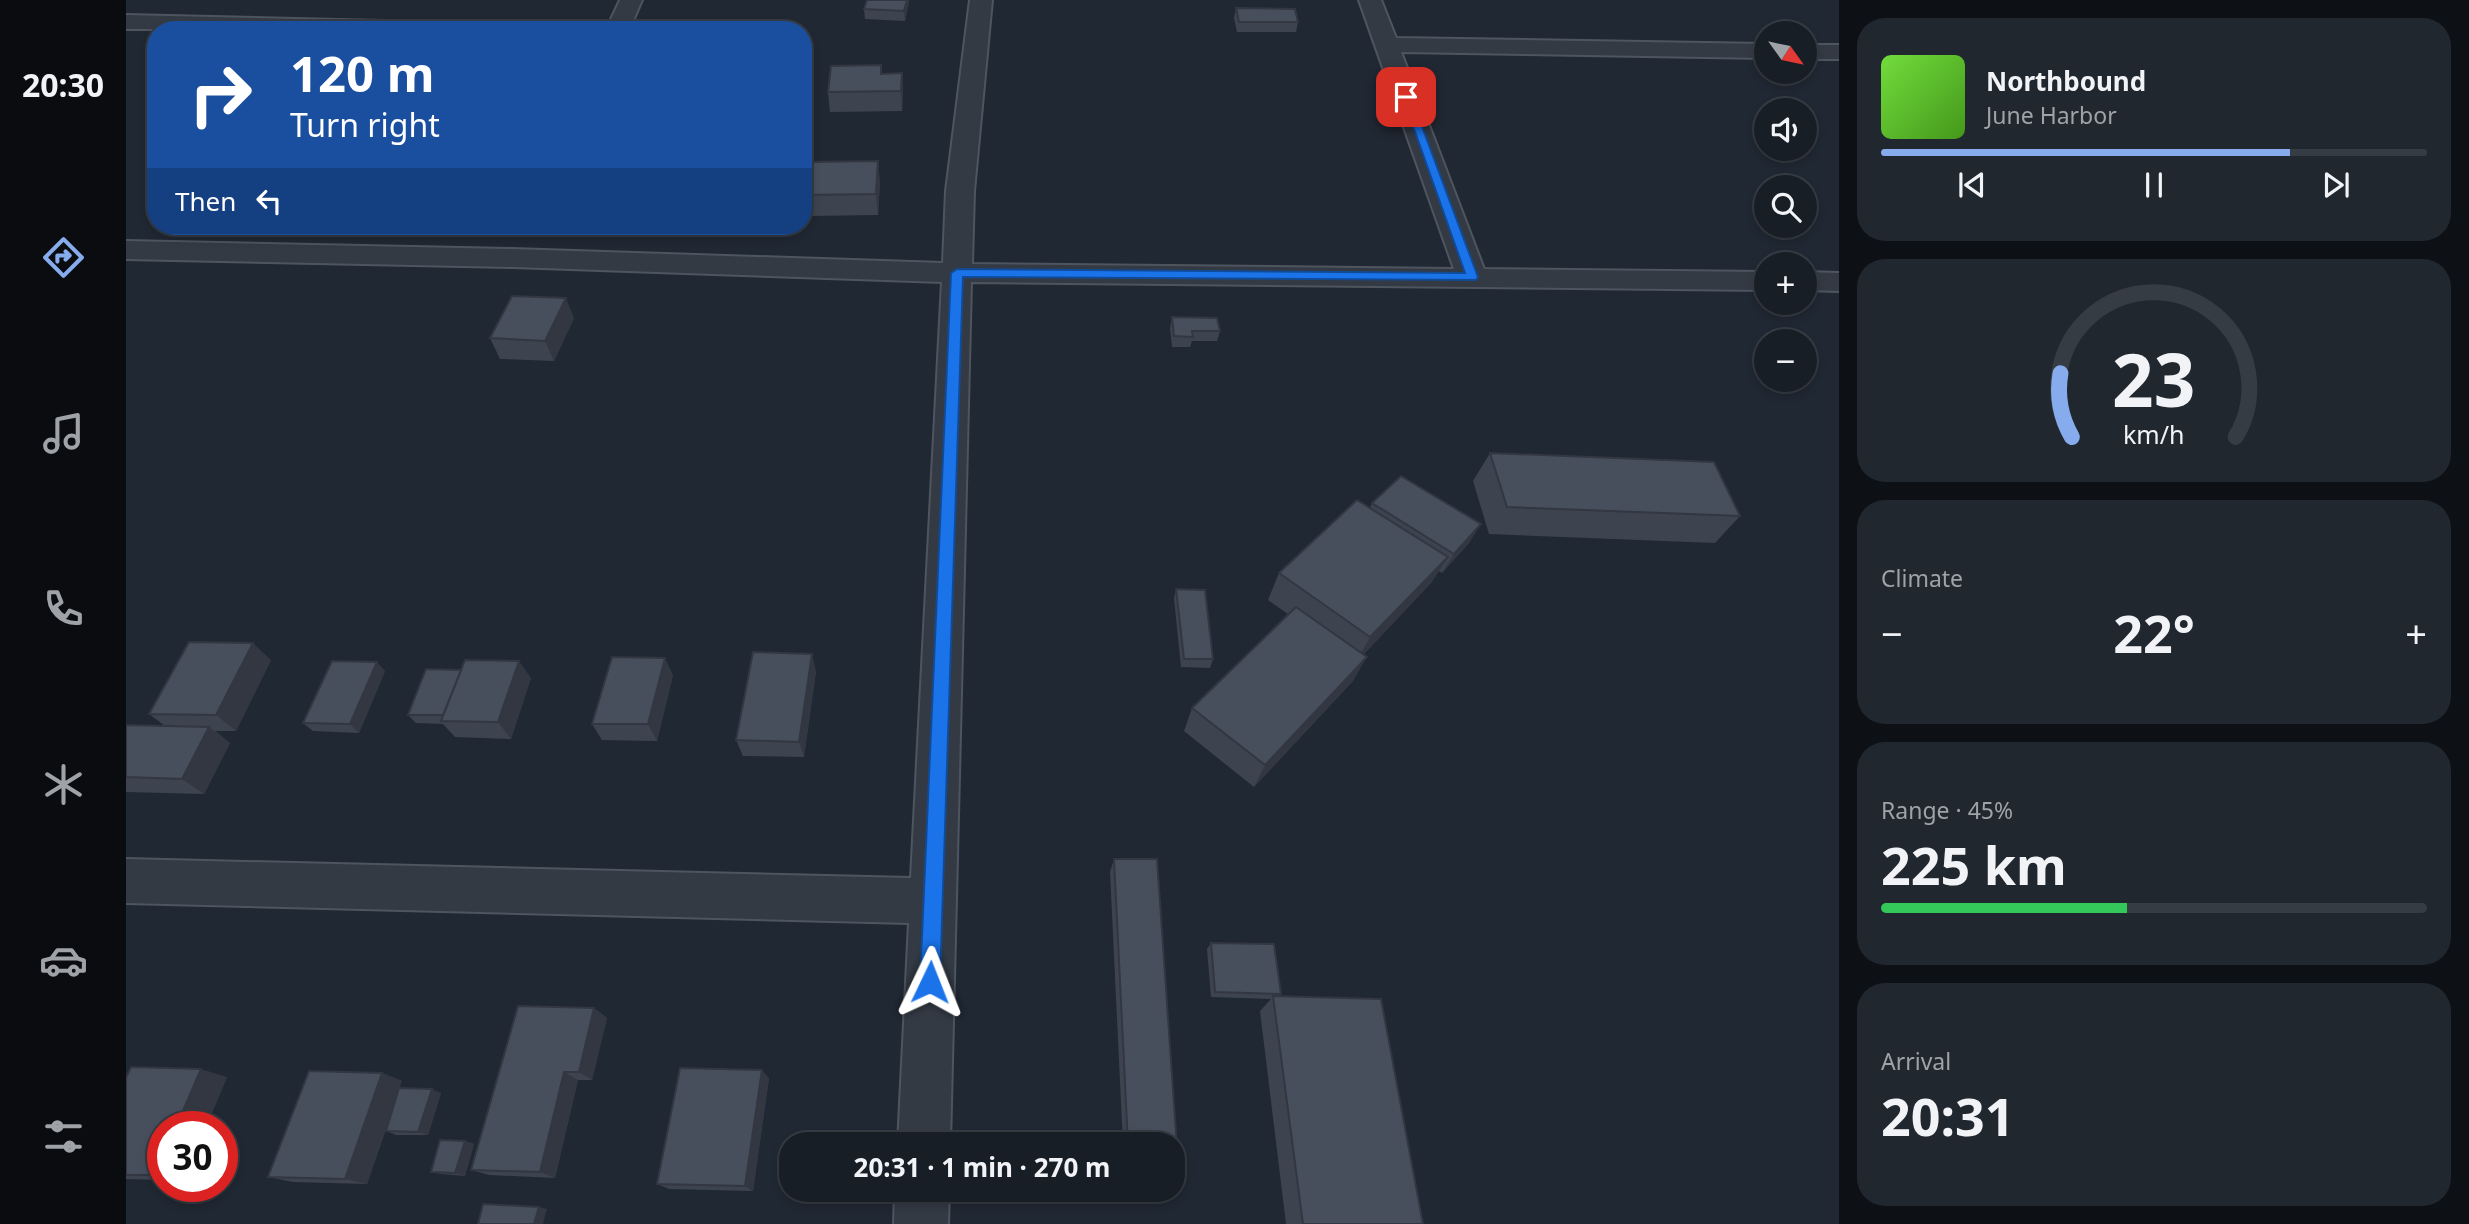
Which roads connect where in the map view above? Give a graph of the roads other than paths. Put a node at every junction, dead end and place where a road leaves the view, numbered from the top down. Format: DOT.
graph roads {
  1 [pos="631,0"];
  2 [pos="981,0"];
  3 [pos="1370,0"];
  4 [pos="621,21"];
  5 [pos="126,22"];
  6 [pos="147,22"];
  7 [pos="1387,45"];
  8 [pos="1754,51"];
  9 [pos="1817,52"];
  10 [pos="1839,52"];
  11 [pos="126,250"];
  12 [pos="957,273"];
  13 [pos="1472,277"];
  14 [pos="1754,281"];
  15 [pos="1817,281"];
  16 [pos="1839,282"];
  17 [pos="126,881"];
  18 [pos="933,901"];
  19 [pos="924,1132"];
  20 [pos="922,1202"];
  21 [pos="921,1224"];
  1 -- 4 [label="street"];
  2 -- 12 [label="street"];
  3 -- 7 [label="street"];
  5 -- 6 [label="street"];
  7 -- 8 [label="street"];
  7 -- 13 [label="street"];
  9 -- 10 [label="street"];
  11 -- 12 [label="street"];
  12 -- 13 [label="street"];
  12 -- 18 [label="street"];
  13 -- 14 [label="street"];
  15 -- 16 [label="street"];
  17 -- 18 [label="street"];
  18 -- 19 [label="street"];
  20 -- 21 [label="street"];
}
